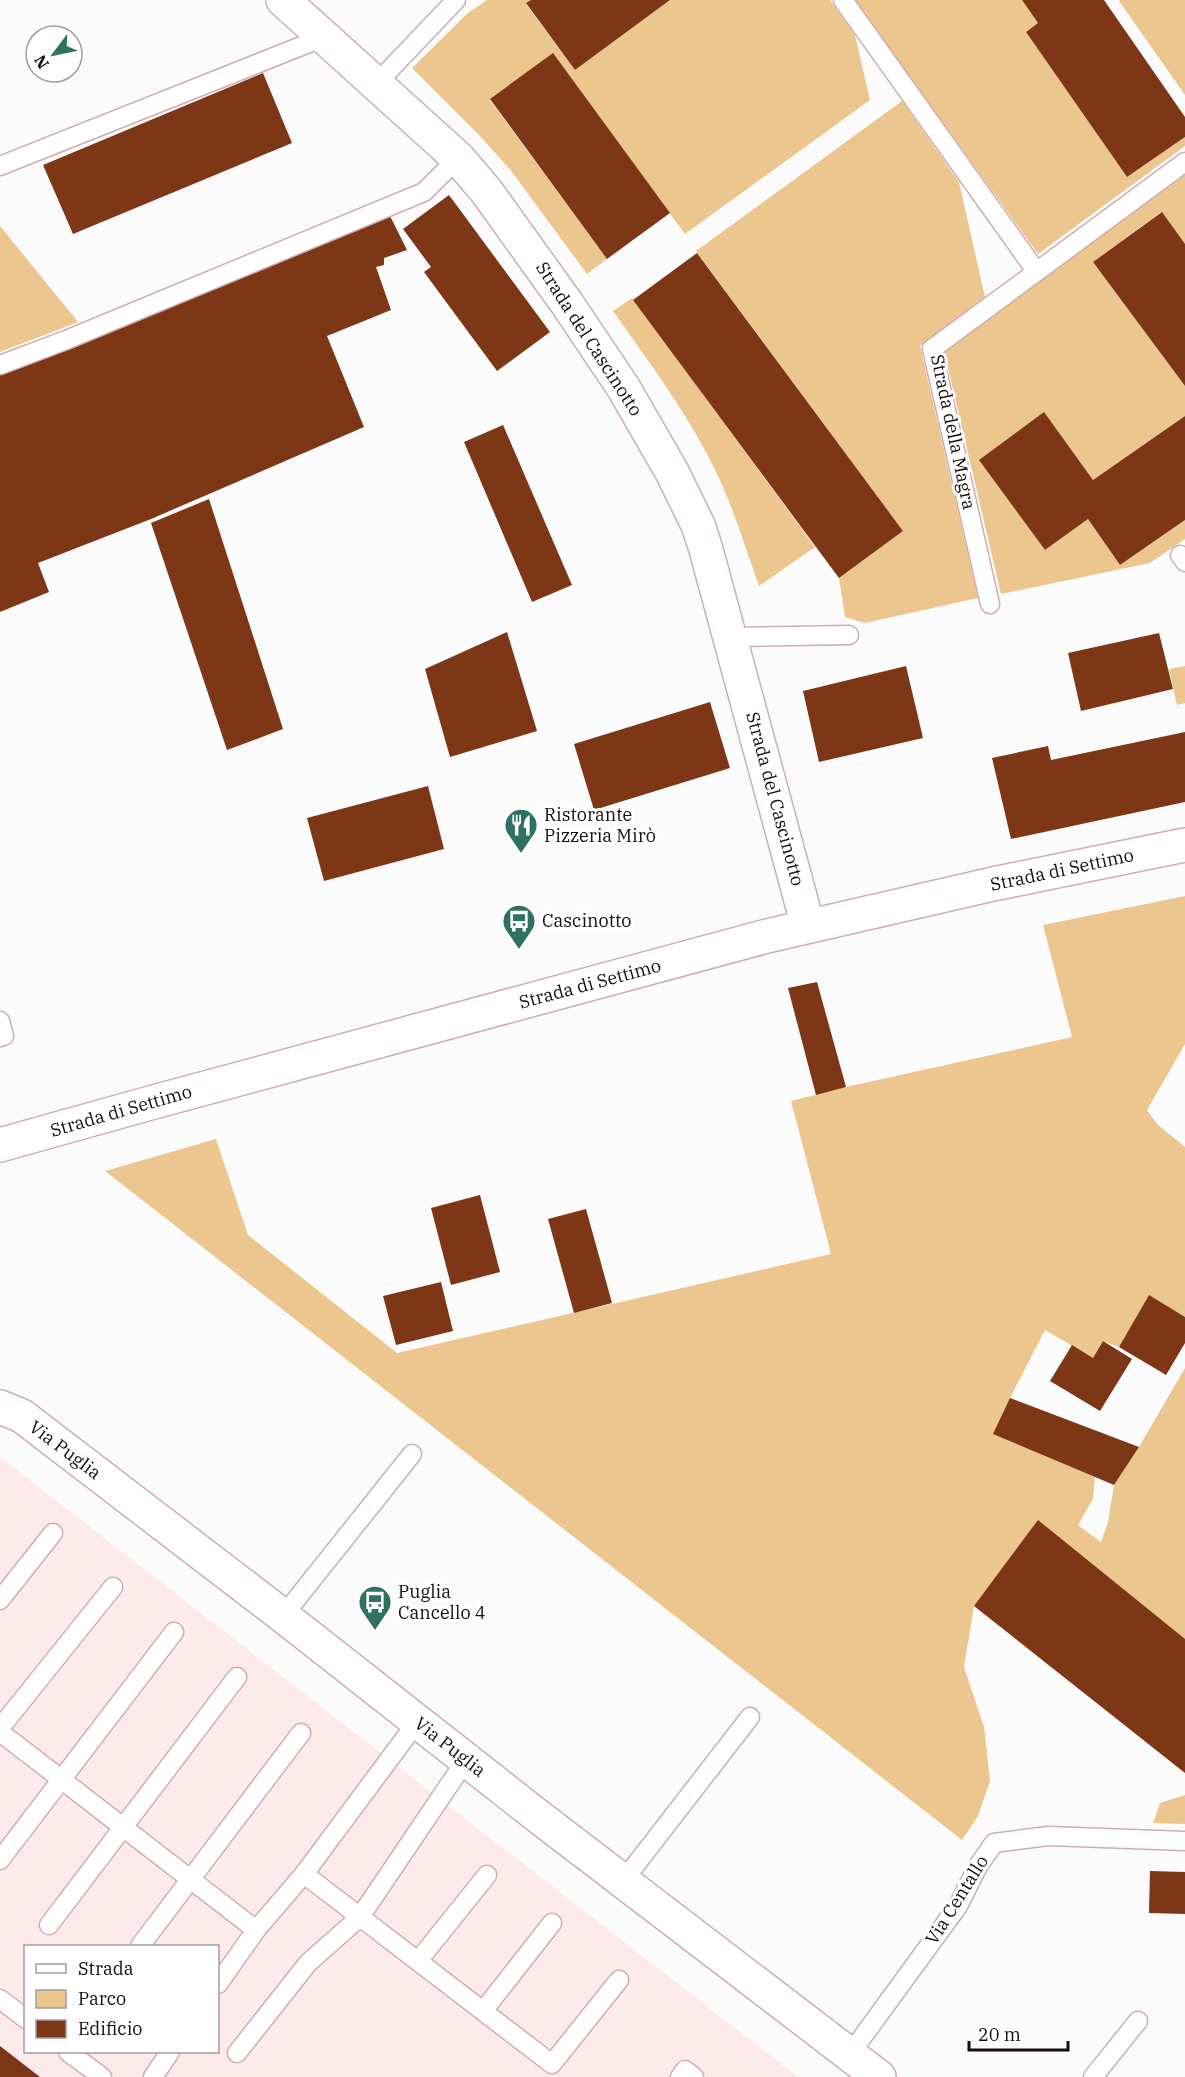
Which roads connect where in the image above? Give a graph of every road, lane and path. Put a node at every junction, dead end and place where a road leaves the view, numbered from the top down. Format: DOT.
graph roads {
  1 [pos="283,0"];
  2 [pos="456,0"];
  3 [pos="843,0"];
  4 [pos="324,37"];
  5 [pos="377,83"];
  6 [pos="458,158"];
  7 [pos="1185,162"];
  8 [pos="0,166"];
  9 [pos="1035,271"];
  10 [pos="0,365"];
  11 [pos="990,604"];
  12 [pos="849,635"];
  13 [pos="732,638"];
  14 [pos="1185,845"];
  15 [pos="808,926"];
  16 [pos="0,1021"];
  17 [pos="0,1037"];
  18 [pos="0,1145"];
  19 [pos="0,1383"];
  20 [pos="11,1412"];
  21 [pos="412,1454"];
  22 [pos="53,1533"];
  23 [pos="113,1587"];
  24 [pos="0,1600"];
  25 [pos="283,1616"];
  26 [pos="174,1632"];
  27 [pos="237,1677"];
  28 [pos="750,1717"];
  29 [pos="417,1722"];
  30 [pos="0,1730"];
  31 [pos="301,1733"];
  32 [pos="466,1760"];
  33 [pos="62,1780"];
  34 [pos="124,1827"];
  35 [pos="1185,1840"];
  36 [pos="0,1860"];
  37 [pos="304,1874"];
  38 [pos="487,1875"];
  39 [pos="190,1879"];
  40 [pos="623,1881"];
  41 [pos="360,1917"];
  42 [pos="552,1923"];
  43 [pos="49,1925"];
  44 [pos="256,1930"];
  45 [pos="141,1945"];
  46 [pos="418,1961"];
  47 [pos="619,1980"];
  48 [pos="219,1983"];
  49 [pos="0,1999"];
  50 [pos="483,2011"];
  51 [pos="24,2017"];
  52 [pos="1138,2021"];
  53 [pos="69,2053"];
  54 [pos="169,2053"];
  55 [pos="237,2053"];
  56 [pos="850,2054"];
  57 [pos="102,2077"];
  58 [pos="153,2077"];
  59 [pos="680,2077"];
  60 [pos="694,2077"];
  61 [pos="879,2077"];
  62 [pos="1093,2077"];
  1 -- 4 [label="street, Strada del Cascinotto"];
  2 -- 5 [label="lane"];
  3 -- 9 [label="lane"];
  4 -- 5 [label="street, Strada del Cascinotto"];
  4 -- 8 [label="lane"];
  5 -- 6 [label="street, Strada del Cascinotto"];
  6 -- 10 [label="lane"];
  6 -- 13 [label="street, Strada del Cascinotto"];
  7 -- 9 [label="lane, Strada della Magra"];
  9 -- 11 [label="lane, Strada della Magra"];
  12 -- 13 [label="lane"];
  13 -- 15 [label="street, Strada del Cascinotto"];
  14 -- 15 [label="street, Strada di Settimo"];
  15 -- 18 [label="street, Strada di Settimo"];
  16 -- 17 [label="lane"];
  19 -- 20 [label="street, Via Puglia"];
  20 -- 25 [label="street, Via Puglia"];
  21 -- 25 [label="lane"];
  22 -- 24 [label="lane"];
  23 -- 30 [label="lane"];
  25 -- 29 [label="street, Via Puglia"];
  26 -- 33 [label="lane"];
  27 -- 34 [label="lane"];
  28 -- 40 [label="lane"];
  29 -- 32 [label="street, Via Puglia"];
  29 -- 37 [label="lane"];
  30 -- 33 [label="lane"];
  31 -- 39 [label="lane"];
  32 -- 40 [label="street, Via Puglia"];
  32 -- 41 [label="lane"];
  33 -- 34 [label="lane"];
  33 -- 36 [label="lane"];
  34 -- 39 [label="lane"];
  34 -- 43 [label="lane"];
  35 -- 56 [label="lane, Via Centallo"];
  37 -- 41 [label="lane"];
  37 -- 44 [label="lane"];
  38 -- 46 [label="lane"];
  39 -- 44 [label="lane"];
  39 -- 45 [label="lane"];
  40 -- 56 [label="street, Via Puglia"];
  41 -- 46 [label="lane"];
  41 -- 55 [label="lane"];
  42 -- 50 [label="lane"];
  44 -- 48 [label="lane"];
  46 -- 50 [label="lane"];
  47 -- 50 [label="lane"];
  49 -- 51 [label="lane"];
  52 -- 62 [label="lane"];
  53 -- 57 [label="lane"];
  54 -- 58 [label="lane"];
  56 -- 61 [label="street, Via Puglia"];
  59 -- 60 [label="lane"];
}
